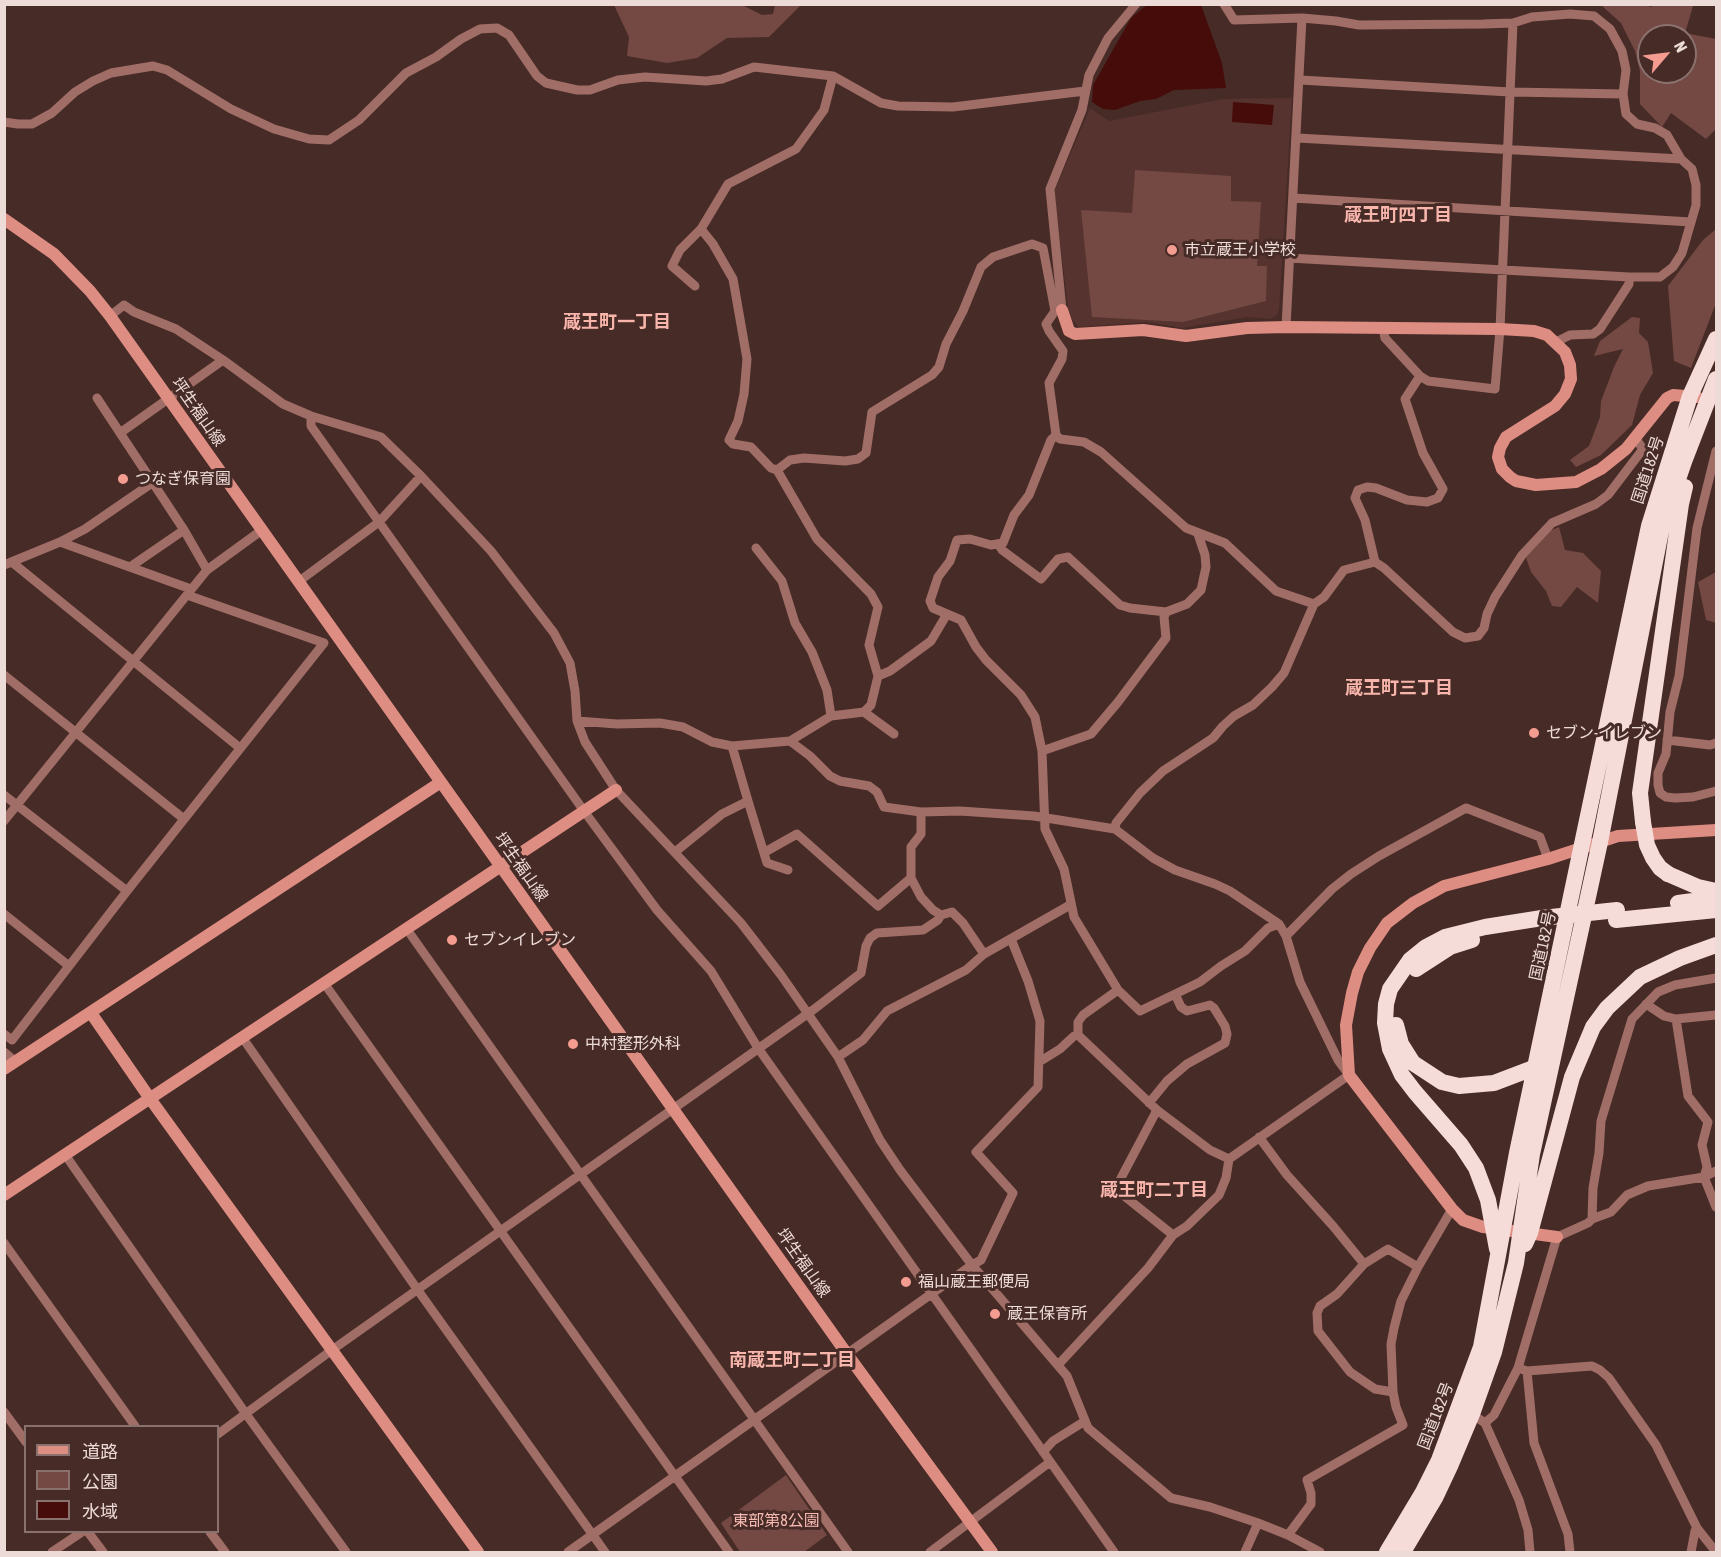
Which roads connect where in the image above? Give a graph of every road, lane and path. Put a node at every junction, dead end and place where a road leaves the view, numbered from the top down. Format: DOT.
graph roads {
  1 [pos="1136,4"];
  2 [pos="1224,4"];
  3 [pos="1302,18"];
  4 [pos="1513,23"];
  5 [pos="833,76"];
  6 [pos="1300,80"];
  7 [pos="1085,91"];
  8 [pos="1510,92"];
  9 [pos="1623,94"];
  10 [pos="4,122"];
  11 [pos="1297,138"];
  12 [pos="1507,150"];
  13 [pos="1681,159"];
  14 [pos="1293,198"];
  15 [pos="1504,210"];
  16 [pos="4,219"];
  17 [pos="1691,222"];
  18 [pos="701,229"];
  19 [pos="1289,258"];
  20 [pos="1502,272"];
  21 [pos="1629,277"];
  22 [pos="695,286"];
  23 [pos="1058,310"];
  24 [pos="110,316"];
  25 [pos="1286,327"];
  26 [pos="1383,328"];
  27 [pos="1500,329"];
  28 [pos="1716,339"];
  29 [pos="1557,342"];
  30 [pos="223,360"];
  31 [pos="1420,376"];
  32 [pos="1716,379"];
  33 [pos="97,398"];
  34 [pos="168,399"];
  35 [pos="1705,399"];
  36 [pos="311,416"];
  37 [pos="120,433"];
  38 [pos="1056,435"];
  39 [pos="1635,438"];
  40 [pos="1716,451"];
  41 [pos="777,470"];
  42 [pos="422,476"];
  43 [pos="152,483"];
  44 [pos="379,522"];
  45 [pos="184,530"];
  46 [pos="262,530"];
  47 [pos="1198,534"];
  48 [pos="60,542"];
  49 [pos="999,545"];
  50 [pos="756,548"];
  51 [pos="1375,562"];
  52 [pos="9,564"];
  53 [pos="130,567"];
  54 [pos="207,570"];
  55 [pos="298,582"];
  56 [pos="189,592"];
  57 [pos="1314,604"];
  58 [pos="1166,612"];
  59 [pos="947,614"];
  60 [pos="134,662"];
  61 [pos="4,675"];
  62 [pos="878,676"];
  63 [pos="864,712"];
  64 [pos="831,716"];
  65 [pos="577,721"];
  66 [pos="76,733"];
  67 [pos="894,734"];
  68 [pos="1667,740"];
  69 [pos="790,741"];
  70 [pos="1716,743"];
  71 [pos="732,746"];
  72 [pos="240,748"];
  73 [pos="1042,751"];
  74 [pos="441,782"];
  75 [pos="616,790"];
  76 [pos="1716,791"];
  77 [pos="4,795"];
  78 [pos="748,801"];
  79 [pos="17,806"];
  80 [pos="584,811"];
  81 [pos="921,812"];
  82 [pos="1043,817"];
  83 [pos="184,819"];
  84 [pos="4,821"];
  85 [pos="1114,829"];
  86 [pos="1716,830"];
  87 [pos="1600,842"];
  88 [pos="1582,849"];
  89 [pos="675,852"];
  90 [pos="765,852"];
  91 [pos="1548,859"];
  92 [pos="500,866"];
  93 [pos="788,870"];
  94 [pos="911,878"];
  95 [pos="127,891"];
  96 [pos="1716,891"];
  97 [pos="1716,898"];
  98 [pos="1070,905"];
  99 [pos="1716,910"];
  100 [pos="4,914"];
  101 [pos="940,915"];
  102 [pos="1617,915"];
  103 [pos="1279,924"];
  104 [pos="1542,924"];
  105 [pos="406,928"];
  106 [pos="1286,936"];
  107 [pos="1011,939"];
  108 [pos="1716,945"];
  109 [pos="984,954"];
  110 [pos="69,966"];
  111 [pos="1716,978"];
  112 [pos="324,983"];
  113 [pos="1118,990"];
  114 [pos="1175,994"];
  115 [pos="1646,1004"];
  116 [pos="91,1013"];
  117 [pos="806,1013"];
  118 [pos="1716,1015"];
  119 [pos="1676,1019"];
  120 [pos="4,1034"];
  121 [pos="1078,1035"];
  122 [pos="242,1037"];
  123 [pos="758,1048"];
  124 [pos="4,1052"];
  125 [pos="838,1057"];
  126 [pos="16,1062"];
  127 [pos="1039,1062"];
  128 [pos="1536,1067"];
  129 [pos="4,1069"];
  130 [pos="1349,1075"];
  131 [pos="151,1100"];
  132 [pos="1149,1102"];
  133 [pos="672,1108"];
  134 [pos="1157,1110"];
  135 [pos="1259,1137"];
  136 [pos="66,1156"];
  137 [pos="1229,1159"];
  138 [pos="1716,1171"];
  139 [pos="579,1174"];
  140 [pos="1704,1177"];
  141 [pos="4,1195"];
  142 [pos="1716,1207"];
  143 [pos="1452,1209"];
  144 [pos="1592,1219"];
  145 [pos="500,1230"];
  146 [pos="1512,1230"];
  147 [pos="1173,1235"];
  148 [pos="1557,1237"];
  149 [pos="4,1243"];
  150 [pos="972,1264"];
  151 [pos="1364,1264"];
  152 [pos="1418,1267"];
  153 [pos="417,1289"];
  154 [pos="932,1294"];
  155 [pos="332,1350"];
  156 [pos="847,1354"];
  157 [pos="1058,1365"];
  158 [pos="1523,1370"];
  159 [pos="1393,1392"];
  160 [pos="4,1412"];
  161 [pos="246,1414"];
  162 [pos="1478,1418"];
  163 [pos="754,1420"];
  164 [pos="1085,1421"];
  165 [pos="134,1425"];
  166 [pos="219,1433"];
  167 [pos="24,1439"];
  168 [pos="1043,1452"];
  169 [pos="1050,1462"];
  170 [pos="674,1476"];
  171 [pos="971,1523"];
  172 [pos="1258,1523"];
  173 [pos="1697,1528"];
  174 [pos="80,1533"];
  175 [pos="89,1533"];
  176 [pos="211,1533"];
  177 [pos="592,1535"];
  178 [pos="1288,1535"];
  179 [pos="52,1552"];
  180 [pos="103,1552"];
  181 [pos="225,1552"];
  182 [pos="346,1552"];
  183 [pos="478,1552"];
  184 [pos="568,1552"];
  185 [pos="605,1552"];
  186 [pos="729,1552"];
  187 [pos="848,1552"];
  188 [pos="930,1552"];
  189 [pos="992,1552"];
  190 [pos="1114,1552"];
  191 [pos="1245,1552"];
  192 [pos="1320,1552"];
  193 [pos="1387,1552"];
  194 [pos="1403,1552"];
  195 [pos="1530,1552"];
  196 [pos="1570,1552"];
  197 [pos="1691,1552"];
  198 [pos="1716,1552"];
  1 -- 7 [label="street"];
  2 -- 3 [label="street"];
  3 -- 4 [label="street"];
  3 -- 6 [label="street"];
  4 -- 8 [label="street"];
  4 -- 9 [label="street"];
  5 -- 7 [label="street"];
  5 -- 10 [label="street"];
  5 -- 18 [label="street"];
  6 -- 8 [label="street"];
  6 -- 11 [label="street"];
  7 -- 23 [label="street"];
  8 -- 9 [label="street"];
  8 -- 12 [label="street"];
  9 -- 13 [label="street"];
  11 -- 12 [label="street"];
  11 -- 14 [label="street"];
  12 -- 13 [label="street"];
  12 -- 15 [label="street"];
  13 -- 17 [label="street"];
  14 -- 15 [label="street"];
  14 -- 19 [label="street"];
  15 -- 17 [label="street"];
  15 -- 20 [label="street"];
  16 -- 24 [label="street, 坪生福山線"];
  17 -- 21 [label="street"];
  18 -- 22 [label="street"];
  18 -- 41 [label="street"];
  19 -- 20 [label="street"];
  19 -- 25 [label="street"];
  20 -- 21 [label="street"];
  20 -- 27 [label="street"];
  21 -- 29 [label="street"];
  23 -- 25 [label="street"];
  23 -- 38 [label="street"];
  23 -- 41 [label="street"];
  24 -- 30 [label="street"];
  24 -- 34 [label="street, 坪生福山線"];
  25 -- 26 [label="street"];
  26 -- 27 [label="street"];
  26 -- 31 [label="street"];
  27 -- 29 [label="street"];
  27 -- 31 [label="street"];
  28 -- 35 [label="highway, 国道182号"];
  29 -- 39 [label="street"];
  30 -- 34 [label="street"];
  30 -- 36 [label="street"];
  31 -- 51 [label="street"];
  32 -- 35 [label="highway, 国道182号"];
  33 -- 37 [label="street"];
  34 -- 37 [label="street"];
  34 -- 46 [label="street, 坪生福山線"];
  35 -- 39 [label="street"];
  35 -- 87 [label="highway, 国道182号"];
  35 -- 88 [label="highway, 国道182号"];
  35 -- 96 [label="highway, bridge"];
  36 -- 42 [label="street"];
  36 -- 44 [label="street"];
  37 -- 43 [label="street"];
  38 -- 47 [label="street"];
  38 -- 49 [label="street"];
  39 -- 51 [label="street"];
  40 -- 68 [label="street"];
  41 -- 62 [label="street"];
  42 -- 44 [label="street"];
  42 -- 65 [label="street"];
  43 -- 45 [label="street"];
  43 -- 48 [label="street"];
  44 -- 55 [label="street"];
  44 -- 80 [label="street"];
  45 -- 53 [label="street"];
  45 -- 54 [label="street"];
  46 -- 54 [label="street"];
  46 -- 55 [label="street, 坪生福山線"];
  47 -- 57 [label="street"];
  47 -- 58 [label="street"];
  48 -- 52 [label="street"];
  48 -- 53 [label="street"];
  49 -- 58 [label="street"];
  49 -- 59 [label="street"];
  50 -- 64 [label="street"];
  51 -- 57 [label="street"];
  52 -- 60 [label="street"];
  53 -- 56 [label="street"];
  54 -- 56 [label="street"];
  55 -- 74 [label="street, 坪生福山線"];
  56 -- 60 [label="street"];
  56 -- 72 [label="street"];
  57 -- 85 [label="street"];
  58 -- 73 [label="street"];
  59 -- 62 [label="street"];
  59 -- 73 [label="street"];
  60 -- 66 [label="street"];
  60 -- 72 [label="street"];
  61 -- 66 [label="street"];
  62 -- 63 [label="street"];
  63 -- 64 [label="street"];
  63 -- 67 [label="street"];
  64 -- 69 [label="street"];
  65 -- 71 [label="street"];
  65 -- 75 [label="street"];
  66 -- 79 [label="street"];
  66 -- 83 [label="street"];
  68 -- 70 [label="street"];
  68 -- 76 [label="street"];
  69 -- 71 [label="street"];
  69 -- 81 [label="street"];
  71 -- 78 [label="street"];
  72 -- 83 [label="street"];
  73 -- 82 [label="street"];
  74 -- 92 [label="street, 坪生福山線"];
  74 -- 116 [label="street"];
  75 -- 80 [label="street"];
  75 -- 89 [label="street"];
  77 -- 79 [label="street"];
  78 -- 89 [label="street"];
  78 -- 90 [label="street"];
  79 -- 84 [label="street"];
  79 -- 95 [label="street"];
  80 -- 92 [label="street"];
  80 -- 123 [label="street"];
  81 -- 82 [label="street"];
  81 -- 94 [label="street"];
  82 -- 85 [label="street"];
  82 -- 98 [label="street"];
  83 -- 95 [label="street"];
  85 -- 103 [label="street"];
  86 -- 87 [label="street"];
  87 -- 88 [label="street"];
  87 -- 146 [label="highway, 国道182号"];
  88 -- 91 [label="street"];
  88 -- 128 [label="highway, 国道182号"];
  89 -- 117 [label="street"];
  90 -- 93 [label="street"];
  90 -- 94 [label="street"];
  91 -- 106 [label="street"];
  91 -- 130 [label="street"];
  92 -- 105 [label="street"];
  92 -- 133 [label="street, 坪生福山線"];
  94 -- 101 [label="street"];
  95 -- 110 [label="street"];
  97 -- 102 [label="highway"];
  98 -- 107 [label="street"];
  98 -- 113 [label="street"];
  99 -- 102 [label="highway"];
  100 -- 110 [label="street"];
  101 -- 109 [label="street"];
  101 -- 117 [label="street"];
  102 -- 104 [label="highway, bridge"];
  103 -- 106 [label="street"];
  103 -- 114 [label="street"];
  104 -- 128 [label="highway"];
  104 -- 146 [label="highway"];
  105 -- 112 [label="street"];
  105 -- 139 [label="street"];
  106 -- 130 [label="street"];
  107 -- 109 [label="street"];
  107 -- 127 [label="street"];
  108 -- 146 [label="highway"];
  109 -- 125 [label="street"];
  110 -- 120 [label="street"];
  111 -- 115 [label="street"];
  112 -- 122 [label="street"];
  112 -- 145 [label="street"];
  113 -- 114 [label="street"];
  113 -- 121 [label="street"];
  114 -- 132 [label="street"];
  115 -- 119 [label="street"];
  115 -- 144 [label="street"];
  116 -- 126 [label="street"];
  116 -- 131 [label="street"];
  117 -- 123 [label="street"];
  117 -- 125 [label="street"];
  118 -- 119 [label="street"];
  119 -- 140 [label="street"];
  121 -- 127 [label="street"];
  121 -- 132 [label="street"];
  122 -- 131 [label="street"];
  122 -- 153 [label="street"];
  123 -- 133 [label="street"];
  123 -- 154 [label="street"];
  124 -- 126 [label="street"];
  125 -- 150 [label="street"];
  126 -- 129 [label="street"];
  127 -- 150 [label="street"];
  128 -- 146 [label="highway, 国道182号"];
  130 -- 135 [label="street"];
  130 -- 143 [label="street"];
  131 -- 136 [label="street"];
  131 -- 155 [label="street"];
  132 -- 134 [label="street"];
  133 -- 139 [label="street"];
  133 -- 156 [label="street, 坪生福山線"];
  134 -- 137 [label="street"];
  134 -- 147 [label="street"];
  135 -- 137 [label="street"];
  135 -- 151 [label="street"];
  136 -- 141 [label="street"];
  136 -- 161 [label="street"];
  137 -- 147 [label="street"];
  138 -- 140 [label="street"];
  139 -- 145 [label="street"];
  139 -- 163 [label="street"];
  140 -- 142 [label="street"];
  140 -- 144 [label="street"];
  143 -- 146 [label="street"];
  143 -- 152 [label="street"];
  144 -- 148 [label="street"];
  145 -- 153 [label="street"];
  145 -- 170 [label="street"];
  146 -- 148 [label="street"];
  146 -- 162 [label="highway, 国道182号"];
  146 -- 193 [label="highway, 国道182号"];
  147 -- 157 [label="street"];
  148 -- 158 [label="street"];
  149 -- 165 [label="street"];
  150 -- 154 [label="street"];
  150 -- 157 [label="street"];
  151 -- 152 [label="street"];
  151 -- 159 [label="street"];
  152 -- 159 [label="street"];
  153 -- 155 [label="street"];
  153 -- 177 [label="street"];
  154 -- 156 [label="street"];
  154 -- 168 [label="street"];
  155 -- 161 [label="street"];
  155 -- 183 [label="street"];
  156 -- 163 [label="street"];
  156 -- 171 [label="street, 坪生福山線"];
  157 -- 164 [label="street"];
  158 -- 162 [label="street"];
  158 -- 173 [label="street"];
  158 -- 196 [label="street"];
  159 -- 178 [label="street"];
  160 -- 167 [label="street"];
  161 -- 166 [label="street"];
  161 -- 182 [label="street"];
  162 -- 194 [label="highway, 国道182号"];
  162 -- 195 [label="street"];
  163 -- 170 [label="street"];
  163 -- 187 [label="street"];
  164 -- 168 [label="street"];
  164 -- 172 [label="street"];
  168 -- 169 [label="street"];
  169 -- 171 [label="street"];
  169 -- 190 [label="street"];
  170 -- 177 [label="street"];
  170 -- 186 [label="street"];
  171 -- 188 [label="street"];
  171 -- 189 [label="street, 坪生福山線"];
  172 -- 178 [label="street"];
  172 -- 191 [label="street"];
  173 -- 197 [label="street"];
  173 -- 198 [label="street"];
  174 -- 179 [label="street"];
  175 -- 180 [label="street"];
  176 -- 181 [label="street"];
  177 -- 184 [label="street"];
  177 -- 185 [label="street"];
  178 -- 192 [label="street"];
}
